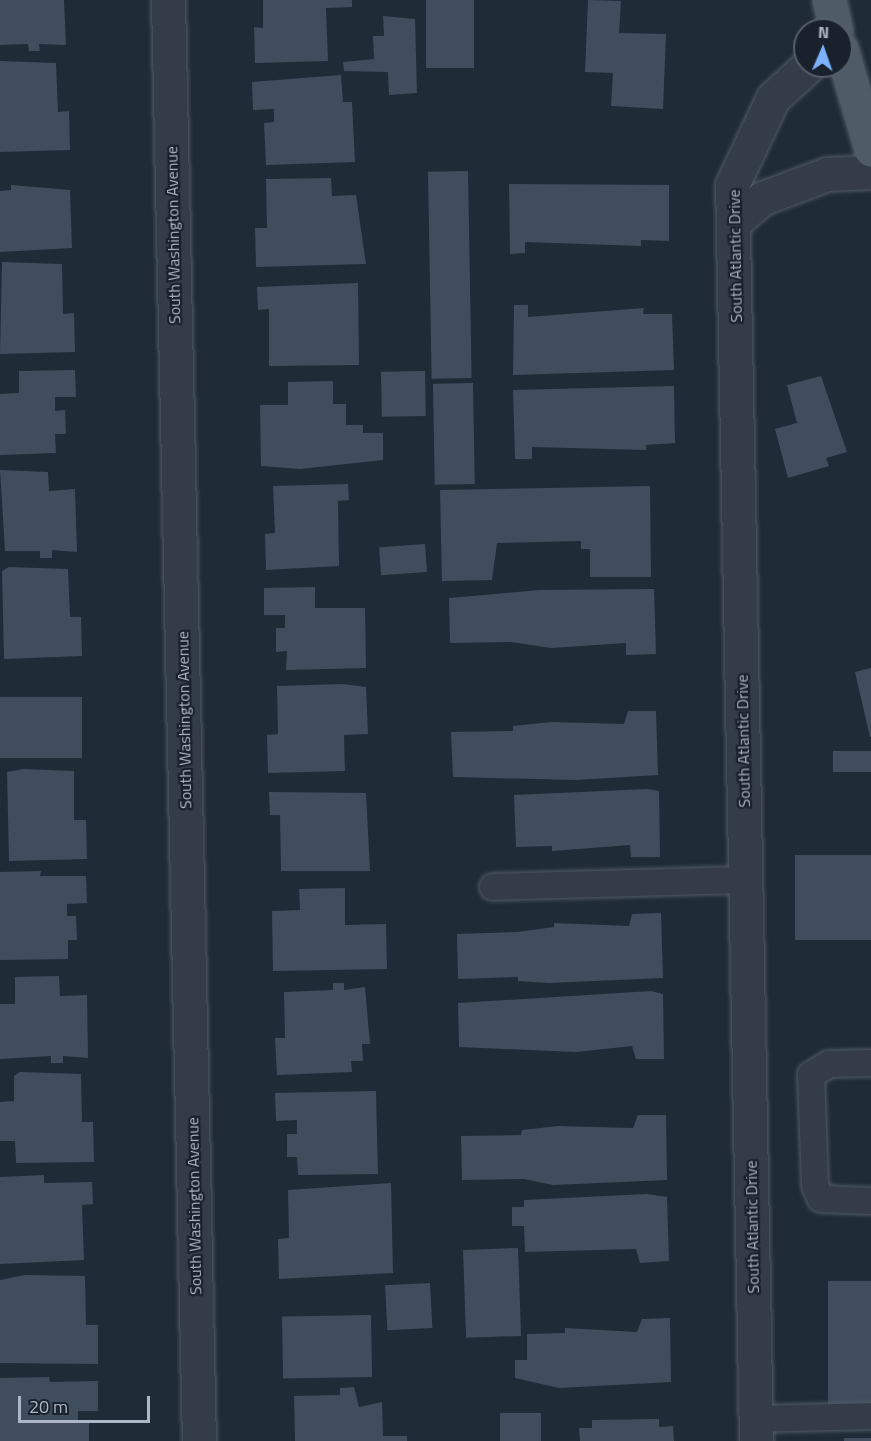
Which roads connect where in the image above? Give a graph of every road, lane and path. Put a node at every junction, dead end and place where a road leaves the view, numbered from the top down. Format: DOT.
graph roads {
  1 [pos="168,0"];
  2 [pos="829,0"];
  3 [pos="833,18"];
  4 [pos="797,78"];
  5 [pos="850,78"];
  6 [pos="871,150"];
  7 [pos="871,172"];
  8 [pos="733,223"];
  9 [pos="746,880"];
  10 [pos="493,887"];
  11 [pos="871,1062"];
  12 [pos="871,1201"];
  13 [pos="871,1416"];
  14 [pos="756,1430"];
  15 [pos="199,1441"];
  1 -- 15 [label="street, South Washington Avenue"];
  2 -- 3 [label="main road"];
  4 -- 8 [label="street, South Atlantic Drive"];
  5 -- 6 [label="main road"];
  7 -- 8 [label="street"];
  8 -- 9 [label="street, South Atlantic Drive"];
  9 -- 10 [label="lane"];
  9 -- 14 [label="street, South Atlantic Drive"];
  11 -- 12 [label="lane"];
  13 -- 14 [label="lane"];
}
